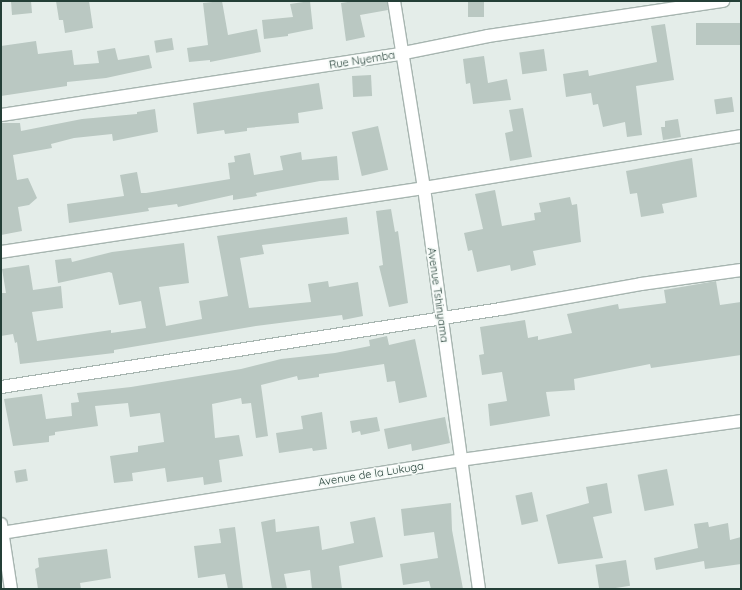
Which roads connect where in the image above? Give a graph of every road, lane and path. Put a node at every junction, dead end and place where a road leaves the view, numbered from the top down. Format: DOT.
graph roads {
  1 [pos="394,1"];
  2 [pos="723,1"];
  3 [pos="404,53"];
  4 [pos="1,115"];
  5 [pos="741,136"];
  6 [pos="424,188"];
  7 [pos="1,252"];
  8 [pos="741,270"];
  9 [pos="441,318"];
  10 [pos="1,387"];
  11 [pos="741,421"];
  12 [pos="460,460"];
  13 [pos="2,530"];
  14 [pos="11,589"];
  15 [pos="479,589"];
  1 -- 3 [label="street, Avenue Tshinyama"];
  2 -- 3 [label="street, Rue Nyemba"];
  3 -- 4 [label="street, Rue Nyemba"];
  3 -- 6 [label="street, Avenue Tshinyama"];
  5 -- 6 [label="street"];
  6 -- 7 [label="street"];
  6 -- 9 [label="street, Avenue Tshinyama"];
  8 -- 9 [label="street"];
  9 -- 10 [label="street"];
  9 -- 12 [label="street, Avenue Tshinyama"];
  11 -- 12 [label="street, Avenue de la Lukuga"];
  12 -- 13 [label="street, Avenue de la Lukuga"];
  12 -- 15 [label="street, Avenue Tshinyama"];
  13 -- 14 [label="street"];
}
